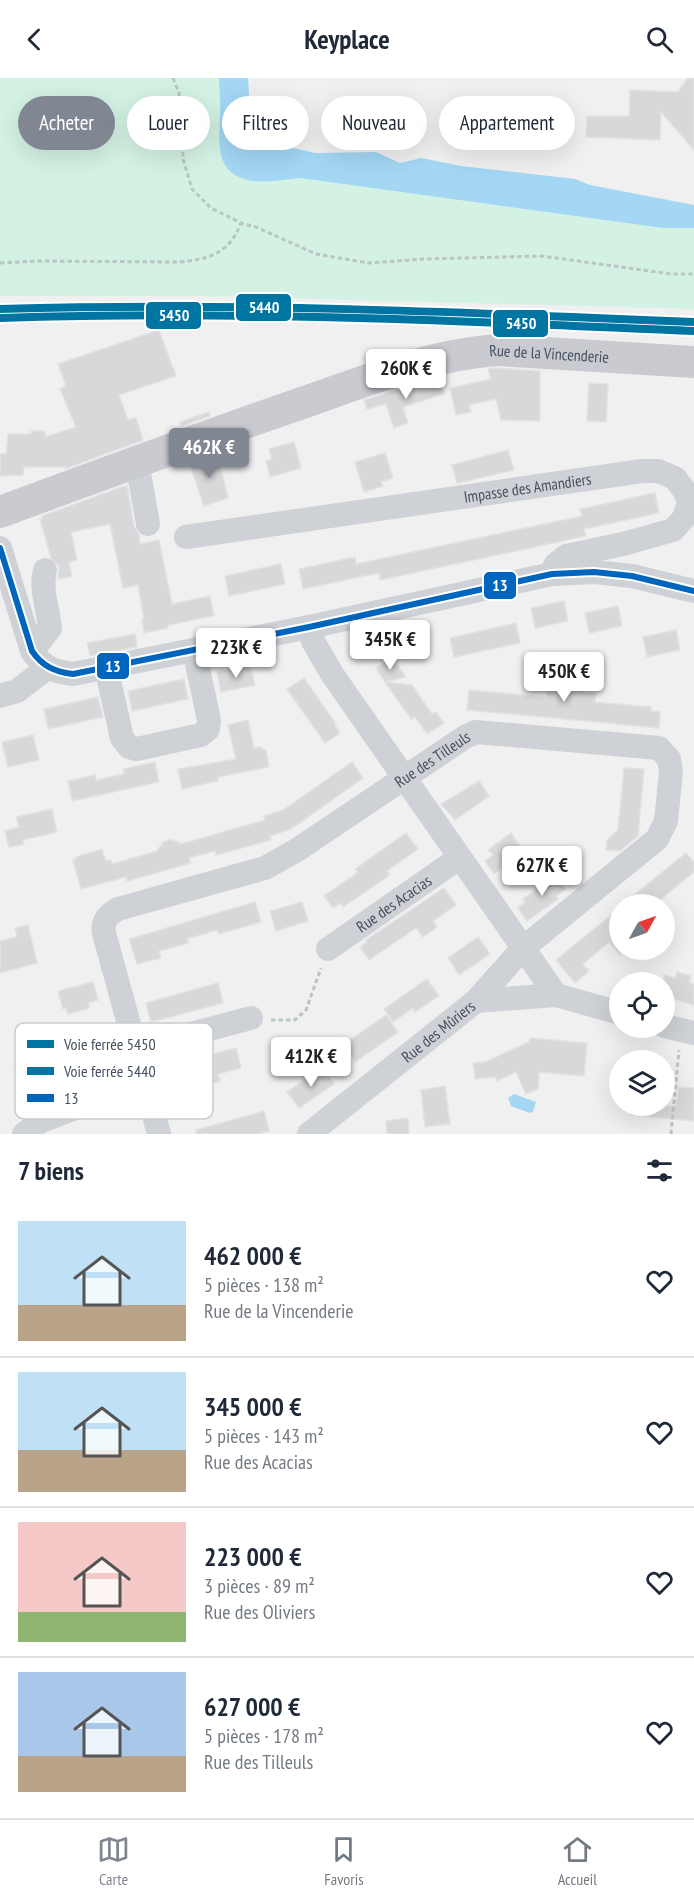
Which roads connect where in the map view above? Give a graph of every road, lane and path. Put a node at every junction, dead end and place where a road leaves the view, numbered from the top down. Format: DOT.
graph roads {
  1 [pos="173,78"];
  2 [pos="241,223"];
  3 [pos="0,263"];
  4 [pos="694,274"];
  5 [pos="694,362"];
  6 [pos="137,462"];
  7 [pos="0,512"];
  8 [pos="148,524"];
  9 [pos="186,537"];
  10 [pos="0,548"];
  11 [pos="45,570"];
  12 [pos="552,574"];
  13 [pos="694,591"];
  14 [pos="309,627"];
  15 [pos="194,650"];
  16 [pos="39,660"];
  17 [pos="106,668"];
  18 [pos="0,696"];
  19 [pos="403,777"];
  20 [pos="459,858"];
  21 [pos="328,949"];
  22 [pos="522,949"];
  23 [pos="556,995"];
  24 [pos="476,1001"];
  25 [pos="609,1010"];
  26 [pos="251,1018"];
  27 [pos="128,1023"];
  28 [pos="213,1028"];
  29 [pos="680,1030"];
  30 [pos="47,1119"];
  31 [pos="155,1119"];
  32 [pos="24,1134"];
  33 [pos="159,1134"];
  34 [pos="309,1134"];
  35 [pos="670,1134"];
  1 -- 2 [label="path"];
  2 -- 3 [label="path"];
  2 -- 4 [label="path"];
  5 -- 6 [label="main road, Rue de la Vincenderie"];
  6 -- 7 [label="main road, Rue de la Vincenderie"];
  6 -- 8 [label="street"];
  9 -- 12 [label="street, Impasse des Amandiers"];
  10 -- 16 [label="street"];
  11 -- 16 [label="street"];
  12 -- 13 [label="street"];
  12 -- 14 [label="street"];
  14 -- 15 [label="street"];
  14 -- 19 [label="street"];
  15 -- 17 [label="street"];
  15 -- 17 [label="street"];
  16 -- 17 [label="street"];
  16 -- 18 [label="street"];
  19 -- 20 [label="street"];
  19 -- 22 [label="street, Rue des Tilleuls"];
  19 -- 27 [label="street, Rue des Tilleuls"];
  20 -- 21 [label="street, Rue des Acacias"];
  20 -- 22 [label="street"];
  21 -- 26 [label="path"];
  22 -- 23 [label="street"];
  22 -- 24 [label="street, Rue des Tilleuls"];
  23 -- 24 [label="street, Rue des Mûriers"];
  23 -- 25 [label="street, Rue des Mûriers"];
  24 -- 34 [label="street, Rue des Mûriers"];
  26 -- 28 [label="street"];
  29 -- 35 [label="path"];
  30 -- 32 [label="street"];
  31 -- 33 [label="street, Rue des Tilleuls"];
}
